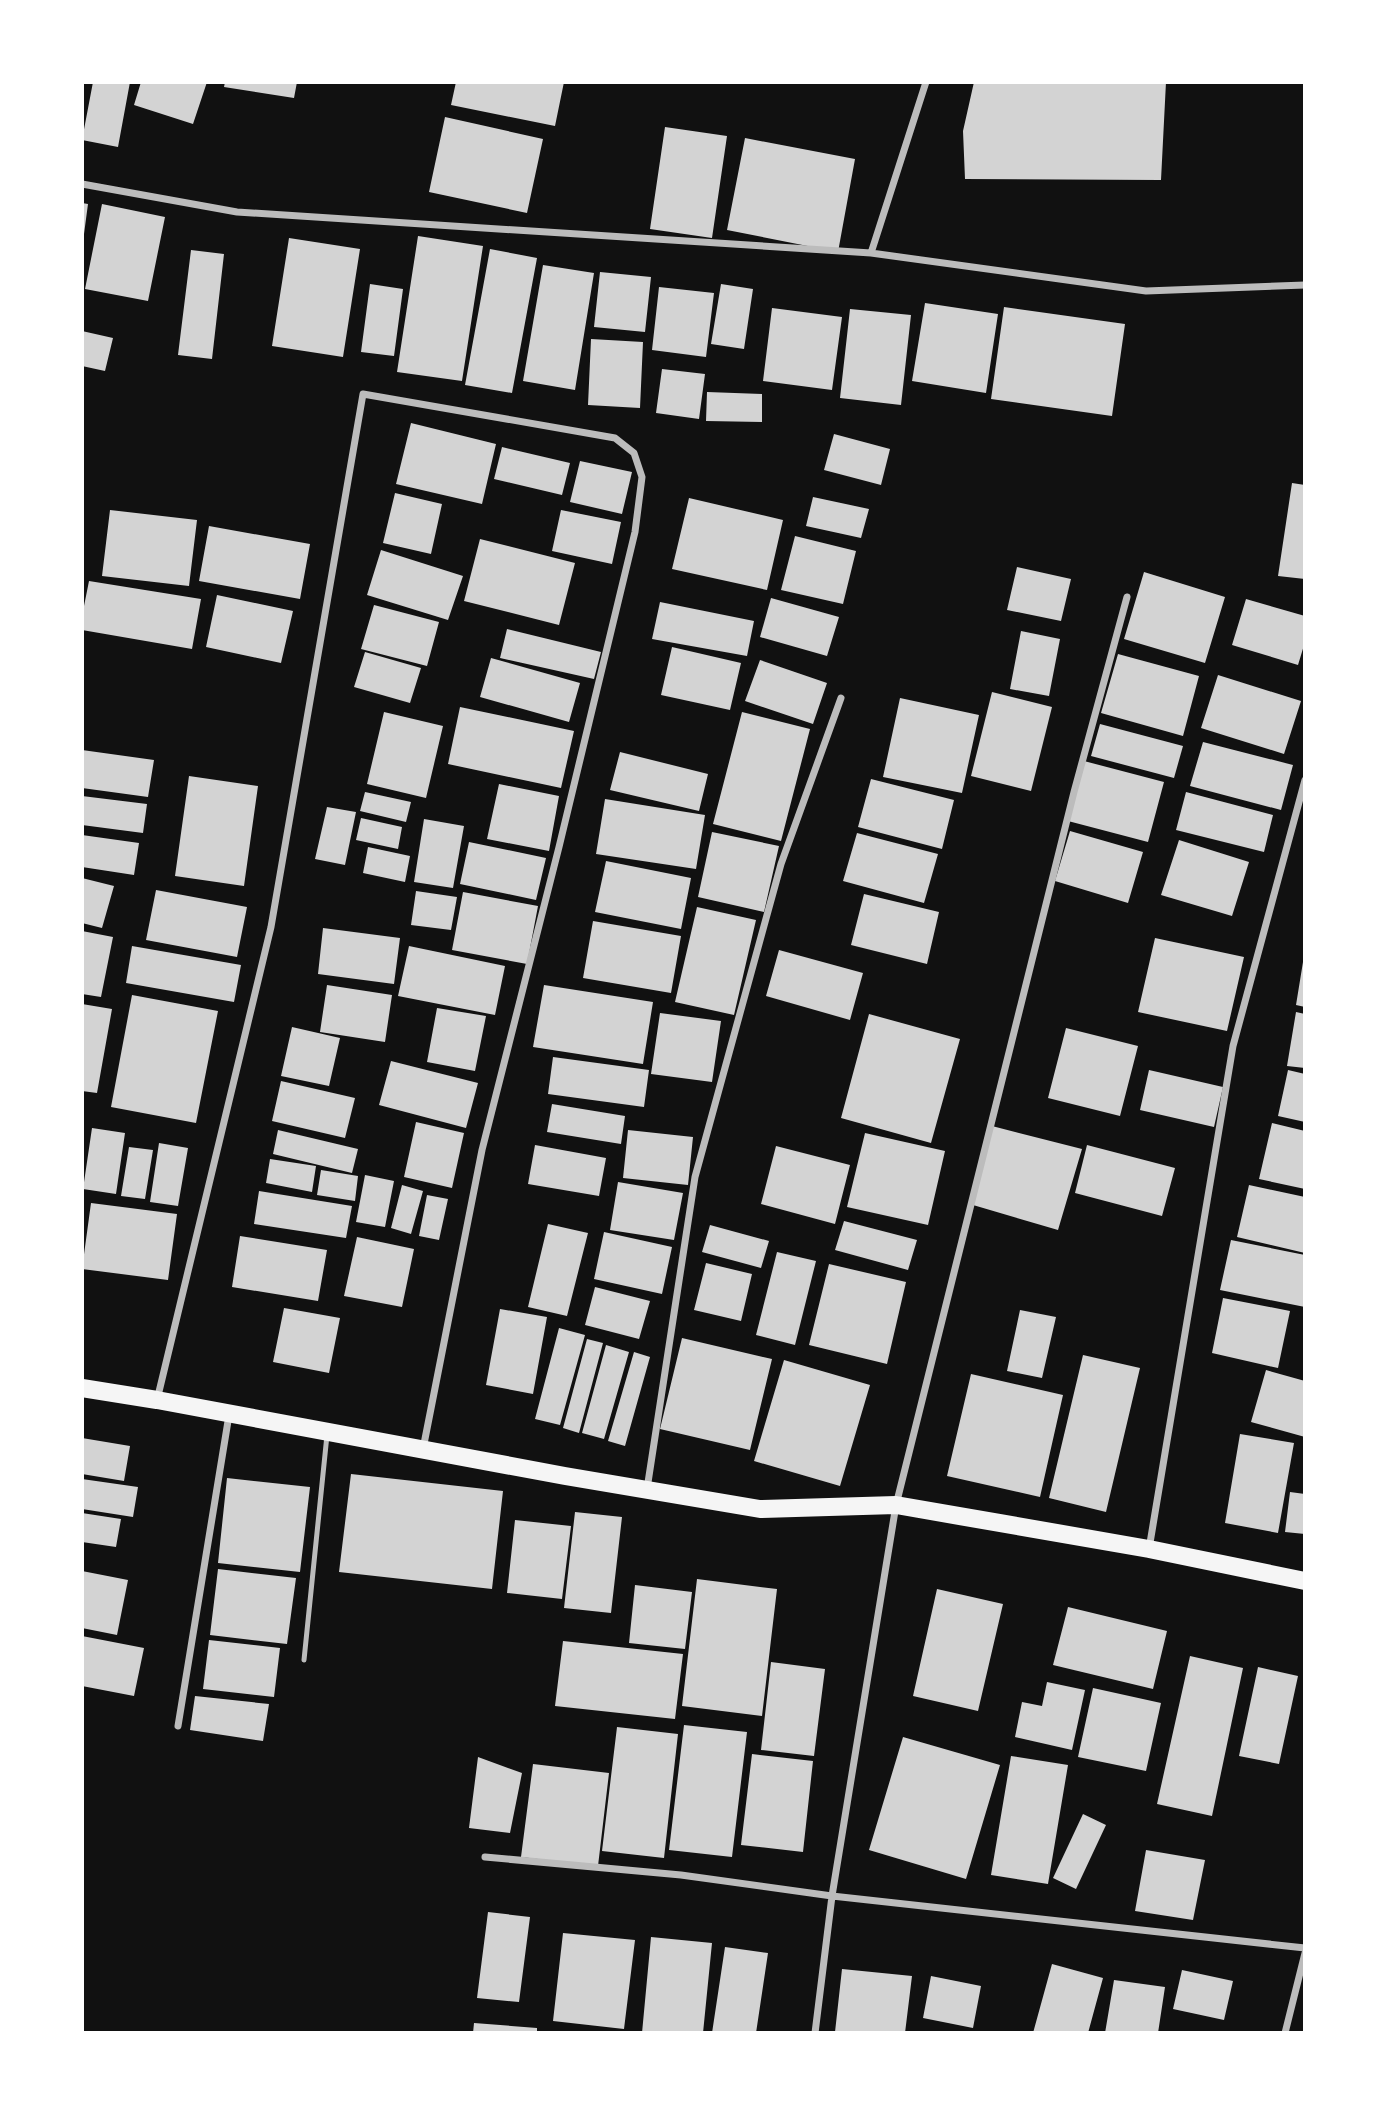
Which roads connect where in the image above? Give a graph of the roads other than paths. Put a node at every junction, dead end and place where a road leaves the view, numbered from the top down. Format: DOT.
graph roads {
  1 [pos="926,82"];
  2 [pos="82,184"];
  3 [pos="871,253"];
  4 [pos="1305,285"];
  5 [pos="1127,597"];
  6 [pos="841,698"];
  7 [pos="1305,780"];
  8 [pos="82,1388"];
  9 [pos="157,1400"];
  10 [pos="230,1415"];
  11 [pos="328,1432"];
  12 [pos="423,1450"];
  13 [pos="647,1489"];
  14 [pos="897,1505"];
  15 [pos="1149,1549"];
  16 [pos="1305,1581"];
  17 [pos="304,1660"];
  18 [pos="178,1726"];
  19 [pos="485,1857"];
  20 [pos="832,1896"];
  21 [pos="1305,1948"];
  22 [pos="1305,1953"];
  23 [pos="815,2033"];
  24 [pos="1285,2033"];
  1 -- 3 [label="street"];
  2 -- 3 [label="street"];
  3 -- 4 [label="street"];
  5 -- 14 [label="street"];
  6 -- 13 [label="street"];
  7 -- 15 [label="street"];
  8 -- 9 [label="main road"];
  9 -- 10 [label="main road"];
  9 -- 12 [label="street"];
  10 -- 11 [label="main road"];
  10 -- 18 [label="street"];
  11 -- 12 [label="main road"];
  11 -- 17 [label="lane"];
  12 -- 13 [label="main road"];
  13 -- 14 [label="main road"];
  14 -- 15 [label="main road"];
  14 -- 20 [label="street"];
  15 -- 16 [label="main road"];
  19 -- 20 [label="street"];
  20 -- 21 [label="street"];
  20 -- 23 [label="street"];
  22 -- 24 [label="street"];
}
